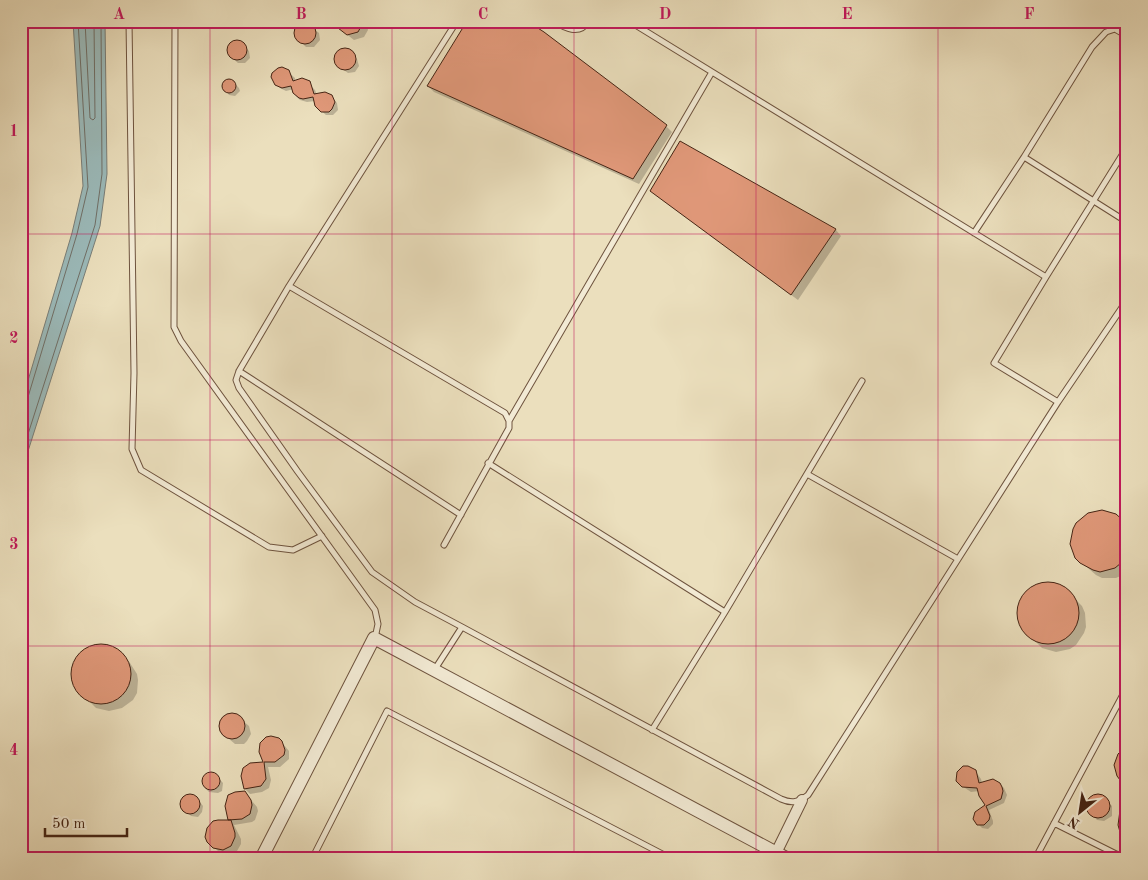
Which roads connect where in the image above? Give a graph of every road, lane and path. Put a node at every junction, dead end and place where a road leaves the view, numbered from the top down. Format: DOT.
graph roads {
  1 [pos="129,21"];
  2 [pos="174,21"];
  3 [pos="457,21"];
  4 [pos="553,21"];
  5 [pos="588,21"];
  6 [pos="629,21"];
  7 [pos="1127,36"];
  8 [pos="712,72"];
  9 [pos="1127,147"];
  10 [pos="1024,157"];
  11 [pos="1093,200"];
  12 [pos="1127,222"];
  13 [pos="974,233"];
  14 [pos="1046,277"];
  15 [pos="289,286"];
  16 [pos="1127,300"];
  17 [pos="239,371"];
  18 [pos="862,382"];
  19 [pos="1058,402"];
  20 [pos="509,421"];
  21 [pos="488,463"];
  22 [pos="807,474"];
  23 [pos="461,514"];
  24 [pos="322,536"];
  25 [pos="444,545"];
  26 [pos="958,559"];
  27 [pos="725,612"];
  28 [pos="462,627"];
  29 [pos="374,638"];
  30 [pos="435,669"];
  31 [pos="1127,687"];
  32 [pos="652,730"];
  33 [pos="802,800"];
  34 [pos="1054,823"];
  35 [pos="782,856"];
  36 [pos="262,859"];
  37 [pos="312,859"];
  38 [pos="672,859"];
  39 [pos="1035,859"];
  40 [pos="1126,859"];
  1 -- 24 [label="lane"];
  2 -- 24 [label="lane"];
  3 -- 15 [label="lane"];
  4 -- 5 [label="lane"];
  6 -- 8 [label="lane"];
  7 -- 10 [label="lane"];
  8 -- 13 [label="lane"];
  8 -- 20 [label="lane"];
  9 -- 11 [label="lane"];
  10 -- 11 [label="lane"];
  10 -- 13 [label="lane"];
  11 -- 12 [label="lane"];
  11 -- 14 [label="lane"];
  13 -- 14 [label="lane"];
  14 -- 19 [label="lane"];
  15 -- 17 [label="lane"];
  15 -- 20 [label="lane"];
  16 -- 19 [label="lane"];
  17 -- 23 [label="lane"];
  17 -- 28 [label="lane"];
  18 -- 22 [label="lane"];
  19 -- 26 [label="lane"];
  20 -- 21 [label="lane"];
  21 -- 23 [label="lane"];
  21 -- 27 [label="lane"];
  22 -- 26 [label="lane"];
  22 -- 27 [label="lane"];
  23 -- 25 [label="lane"];
  24 -- 29 [label="lane"];
  26 -- 33 [label="lane"];
  27 -- 32 [label="lane"];
  28 -- 30 [label="lane"];
  28 -- 32 [label="lane"];
  29 -- 30 [label="street"];
  29 -- 36 [label="street"];
  30 -- 35 [label="street"];
  31 -- 34 [label="lane"];
  32 -- 33 [label="lane"];
  33 -- 35 [label="street"];
  34 -- 39 [label="lane"];
  34 -- 40 [label="lane"];
  37 -- 38 [label="lane"];
}
